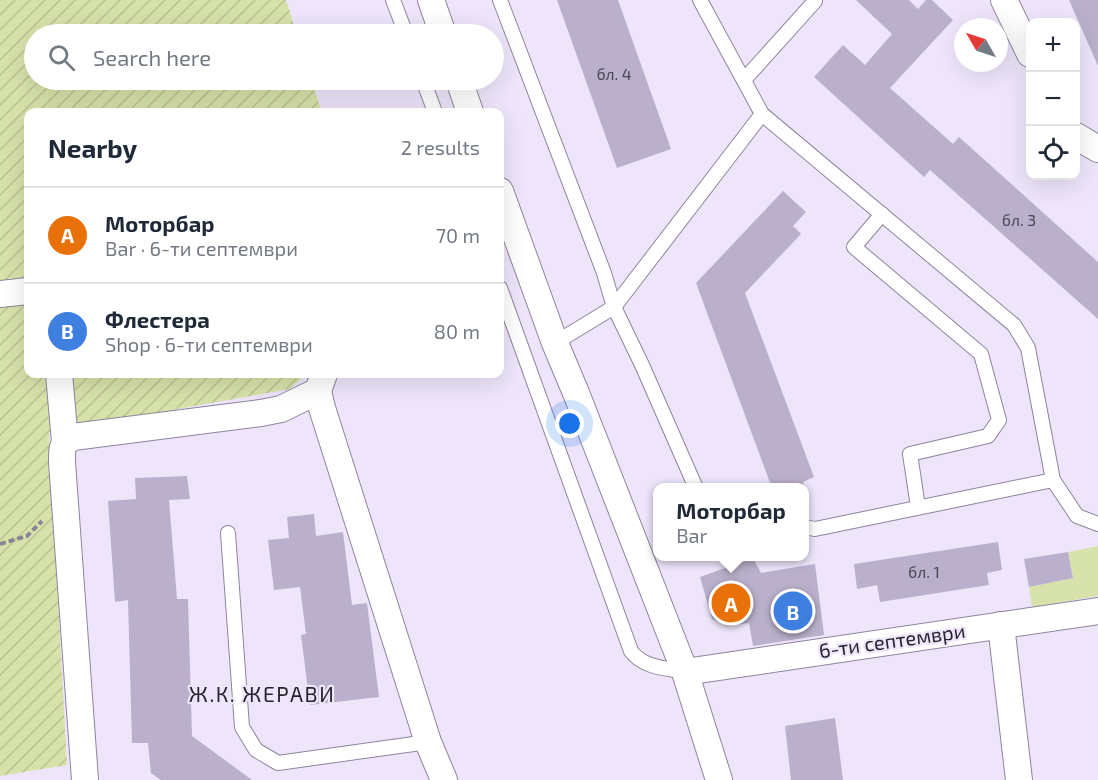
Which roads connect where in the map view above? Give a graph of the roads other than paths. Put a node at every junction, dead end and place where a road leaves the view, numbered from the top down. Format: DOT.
graph roads {
  1 [pos="393,0"];
  2 [pos="431,0"];
  3 [pos="500,0"];
  4 [pos="700,0"];
  5 [pos="1004,0"];
  6 [pos="815,1"];
  7 [pos="402,24"];
  8 [pos="439,24"];
  9 [pos="1026,46"];
  10 [pos="744,80"];
  11 [pos="427,90"];
  12 [pos="462,90"];
  13 [pos="434,108"];
  14 [pos="469,108"];
  15 [pos="762,114"];
  16 [pos="1080,138"];
  17 [pos="1098,149"];
  18 [pos="882,214"];
  19 [pos="506,225"];
  20 [pos="24,291"];
  21 [pos="0,294"];
  22 [pos="504,299"];
  23 [pos="614,308"];
  24 [pos="555,342"];
  25 [pos="59,378"];
  26 [pos="321,382"];
  27 [pos="65,442"];
  28 [pos="1053,480"];
  29 [pos="694,483"];
  30 [pos="918,507"];
  31 [pos="1098,524"];
  32 [pos="809,528"];
  33 [pos="228,533"];
  34 [pos="1098,611"];
  35 [pos="1001,625"];
  36 [pos="685,672"];
  37 [pos="428,742"];
  38 [pos="83,780"];
  39 [pos="444,780"];
  40 [pos="719,780"];
  41 [pos="1019,780"];
  1 -- 7 [label="lane"];
  2 -- 8 [label="street"];
  3 -- 23 [label="lane"];
  4 -- 10 [label="lane"];
  5 -- 9 [label="street"];
  6 -- 10 [label="lane"];
  10 -- 15 [label="lane"];
  11 -- 13 [label="lane"];
  12 -- 14 [label="street"];
  15 -- 18 [label="lane"];
  15 -- 23 [label="lane"];
  16 -- 17 [label="street"];
  18 -- 28 [label="lane"];
  18 -- 30 [label="lane"];
  19 -- 24 [label="street"];
  20 -- 21 [label="street"];
  22 -- 36 [label="lane"];
  23 -- 24 [label="lane"];
  23 -- 29 [label="lane"];
  24 -- 36 [label="street"];
  25 -- 27 [label="street"];
  26 -- 27 [label="street"];
  26 -- 37 [label="street"];
  27 -- 38 [label="street"];
  28 -- 30 [label="lane"];
  28 -- 31 [label="lane"];
  30 -- 32 [label="lane"];
  33 -- 37 [label="lane"];
  34 -- 35 [label="street, 6-ти септември"];
  35 -- 36 [label="street, 6-ти септември"];
  35 -- 41 [label="street"];
  36 -- 40 [label="street"];
  37 -- 39 [label="street"];
}
